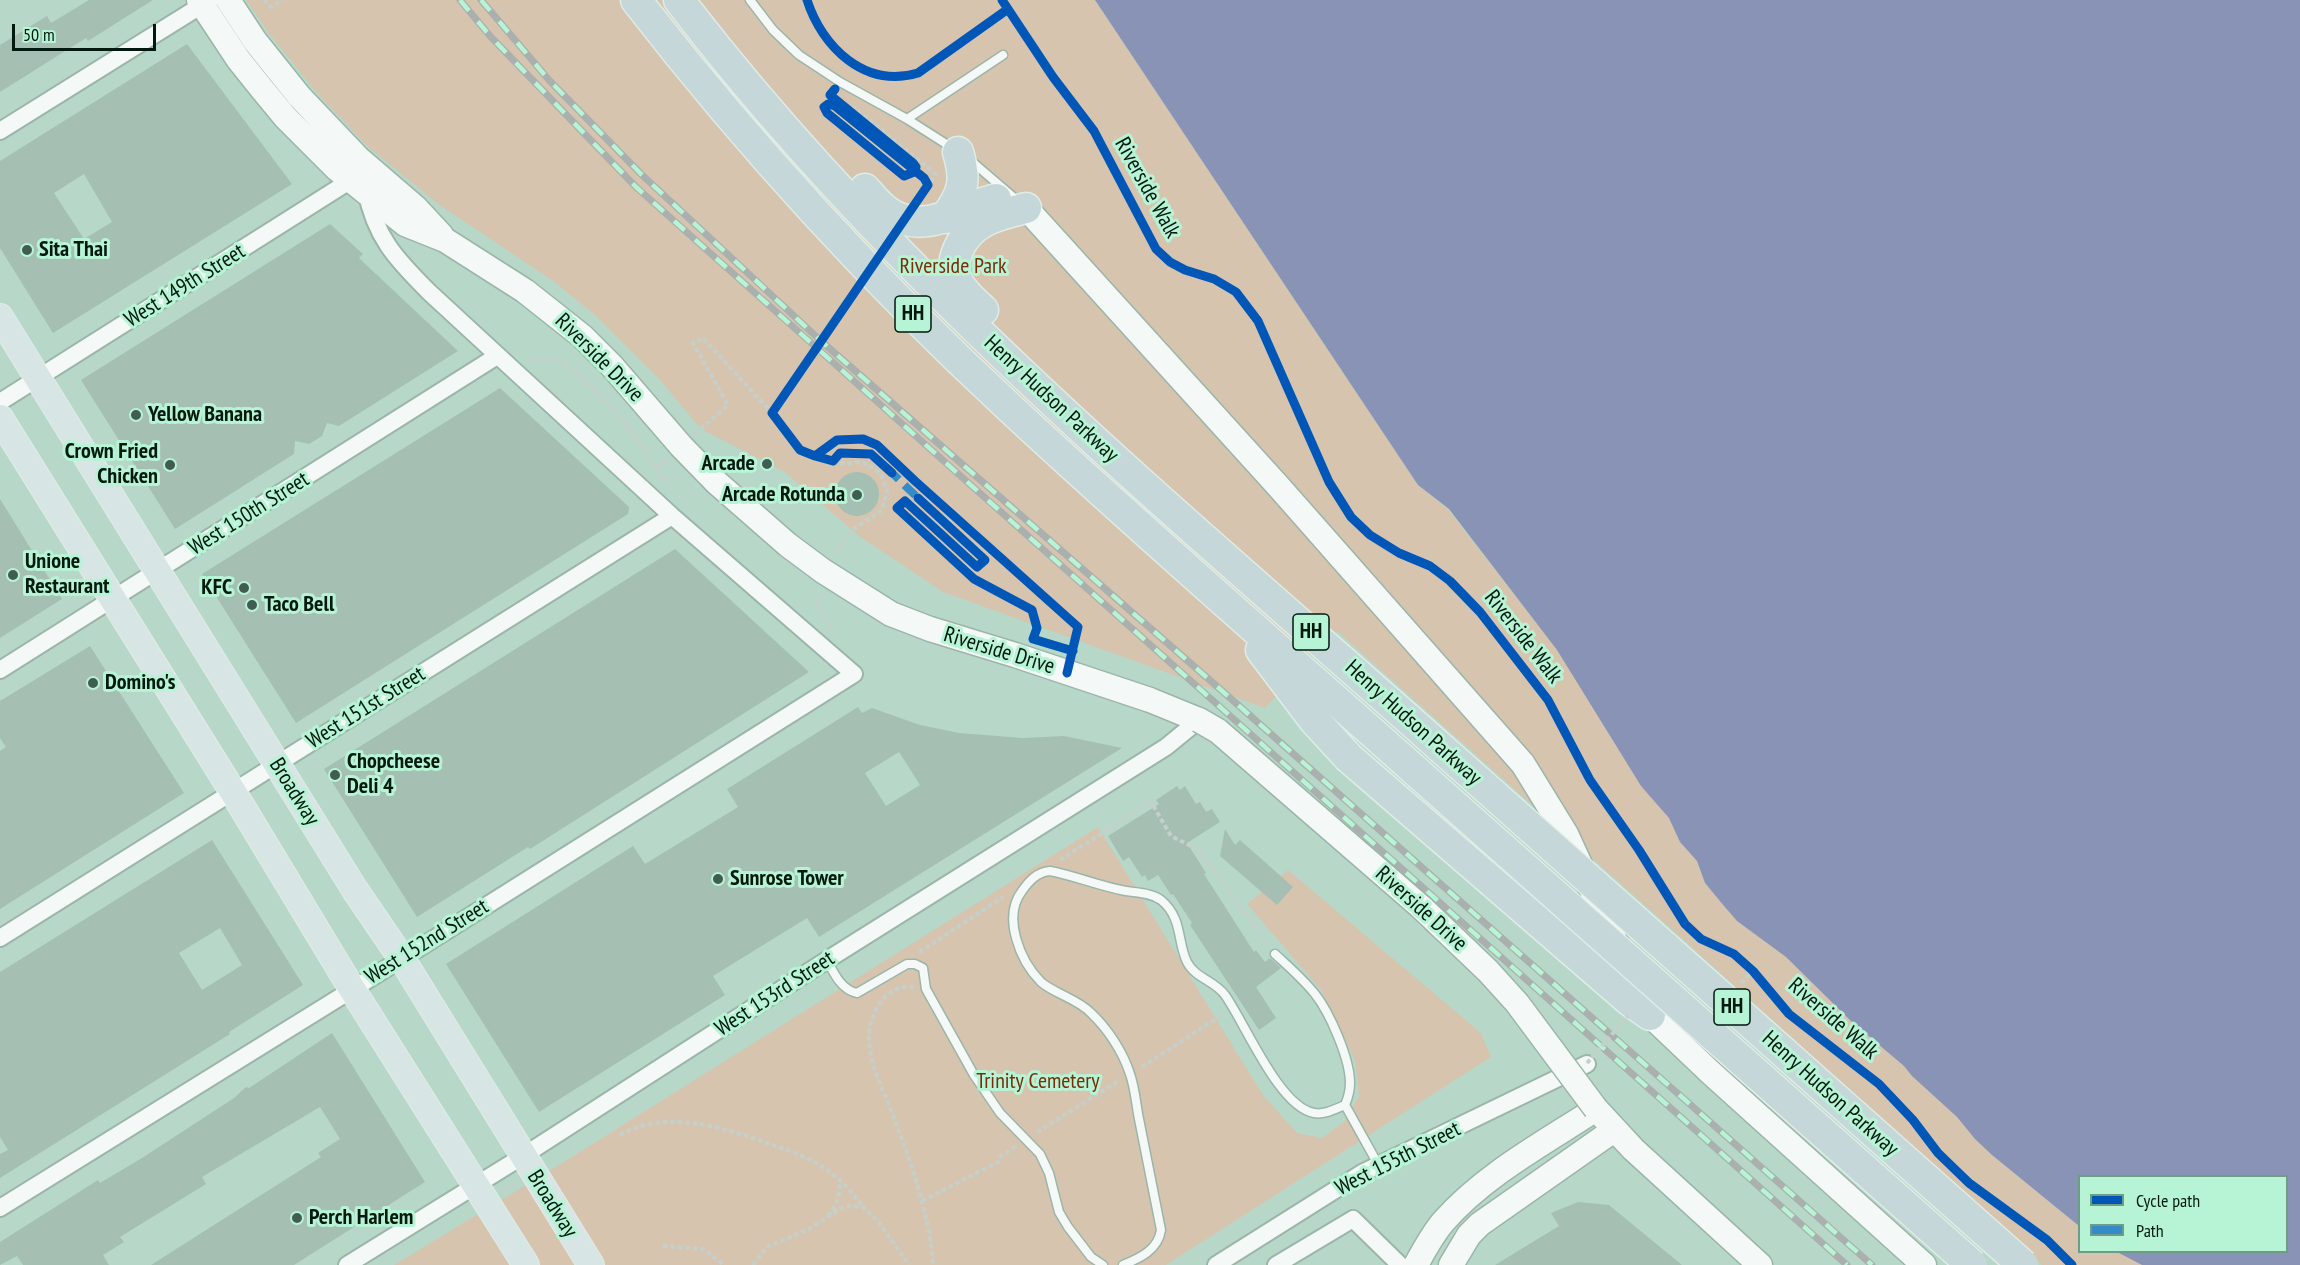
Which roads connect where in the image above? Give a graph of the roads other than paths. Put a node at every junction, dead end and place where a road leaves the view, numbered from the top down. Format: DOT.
graph roads {
  1 [pos="228,0"];
  2 [pos="636,0"];
  3 [pos="679,0"];
  4 [pos="750,0"];
  5 [pos="204,2"];
  6 [pos="1003,55"];
  7 [pos="907,119"];
  8 [pos="783,126"];
  9 [pos="0,131"];
  10 [pos="958,152"];
  11 [pos="362,181"];
  12 [pos="1026,208"];
  13 [pos="945,218"];
  14 [pos="0,317"];
  15 [pos="497,356"];
  16 [pos="38,379"];
  17 [pos="0,402"];
  18 [pos="0,418"];
  19 [pos="1085,432"];
  20 [pos="672,516"];
  21 [pos="158,572"];
  22 [pos="1221,598"];
  23 [pos="114,599"];
  24 [pos="0,670"];
  25 [pos="854,675"];
  26 [pos="1199,720"];
  27 [pos="277,764"];
  28 [pos="1524,764"];
  29 [pos="233,792"];
  30 [pos="0,938"];
  31 [pos="1275,954"];
  32 [pos="402,959"];
  33 [pos="827,960"];
  34 [pos="352,989"];
  35 [pos="1639,1015"];
  36 [pos="1683,1046"];
  37 [pos="1587,1064"];
  38 [pos="1345,1106"];
  39 [pos="1596,1109"];
  40 [pos="1614,1130"];
  41 [pos="523,1156"];
  42 [pos="1379,1166"];
  43 [pos="476,1185"];
  44 [pos="0,1208"];
  45 [pos="347,1265"];
  46 [pos="526,1265"];
  47 [pos="591,1265"];
  48 [pos="1103,1265"];
  49 [pos="1123,1265"];
  50 [pos="1216,1265"];
  51 [pos="1276,1265"];
  52 [pos="1400,1265"];
  53 [pos="1416,1265"];
  54 [pos="1451,1265"];
  55 [pos="1760,1265"];
  56 [pos="1924,1265"];
  57 [pos="1972,1265"];
  58 [pos="2024,1265"];
  1 -- 11 [label="main road, Riverside Drive"];
  2 -- 22 [label="highway, Henry Hudson Parkway / HH"];
  3 -- 8 [label="highway, Henry Hudson Parkway / HH"];
  4 -- 7 [label="lane"];
  5 -- 9 [label="street"];
  5 -- 11 [label="main road, Riverside Drive"];
  6 -- 7 [label="lane"];
  7 -- 10 [label="lane"];
  8 -- 13 [label="highway"];
  8 -- 19 [label="highway, Henry Hudson Parkway / HH"];
  10 -- 12 [label="lane"];
  10 -- 13 [label="highway"];
  11 -- 15 [label="street, Riverside Drive"];
  11 -- 16 [label="street, West 149th Street"];
  11 -- 26 [label="main road, Riverside Drive"];
  12 -- 13 [label="highway"];
  12 -- 19 [label="highway"];
  12 -- 28 [label="main road"];
  14 -- 16 [label="main road, Broadway"];
  15 -- 20 [label="street, Riverside Drive"];
  15 -- 21 [label="street, West 150th Street"];
  16 -- 17 [label="street, West 149th Street"];
  16 -- 21 [label="main road, Broadway"];
  18 -- 23 [label="main road"];
  19 -- 58 [label="highway, Henry Hudson Parkway / HH, bridge"];
  20 -- 25 [label="street, Riverside Drive"];
  20 -- 27 [label="street, West 151st Street"];
  21 -- 23 [label="street, West 150th Street"];
  21 -- 27 [label="main road, Broadway"];
  22 -- 35 [label="highway"];
  22 -- 57 [label="highway, Henry Hudson Parkway / HH, bridge"];
  23 -- 24 [label="street, West 150th Street"];
  23 -- 29 [label="main road"];
  25 -- 32 [label="street, West 152nd Street"];
  26 -- 33 [label="street, West 153rd Street"];
  26 -- 39 [label="main road, Riverside Drive, bridge"];
  27 -- 29 [label="street, West 151st Street"];
  27 -- 32 [label="main road, Broadway"];
  28 -- 35 [label="main road"];
  28 -- 36 [label="main road"];
  29 -- 30 [label="street, West 151st Street"];
  29 -- 34 [label="main road"];
  31 -- 38 [label="lane"];
  32 -- 34 [label="street, West 152nd Street"];
  32 -- 41 [label="main road, Broadway"];
  33 -- 41 [label="street, West 153rd Street"];
  33 -- 48 [label="lane"];
  34 -- 43 [label="main road"];
  34 -- 44 [label="street, West 152nd Street"];
  35 -- 36 [label="main road"];
  36 -- 56 [label="main road"];
  37 -- 42 [label="street, West 155th Street"];
  38 -- 42 [label="lane"];
  38 -- 49 [label="lane"];
  39 -- 40 [label="main road, Riverside Drive"];
  39 -- 53 [label="main road"];
  40 -- 54 [label="main road"];
  40 -- 55 [label="main road, Riverside Drive"];
  41 -- 43 [label="street, West 153rd Street"];
  41 -- 47 [label="main road, Broadway"];
  42 -- 50 [label="street, West 155th Street"];
  43 -- 45 [label="street, West 153rd Street"];
  43 -- 46 [label="main road"];
  51 -- 52 [label="street, West 155th Street"];
}
